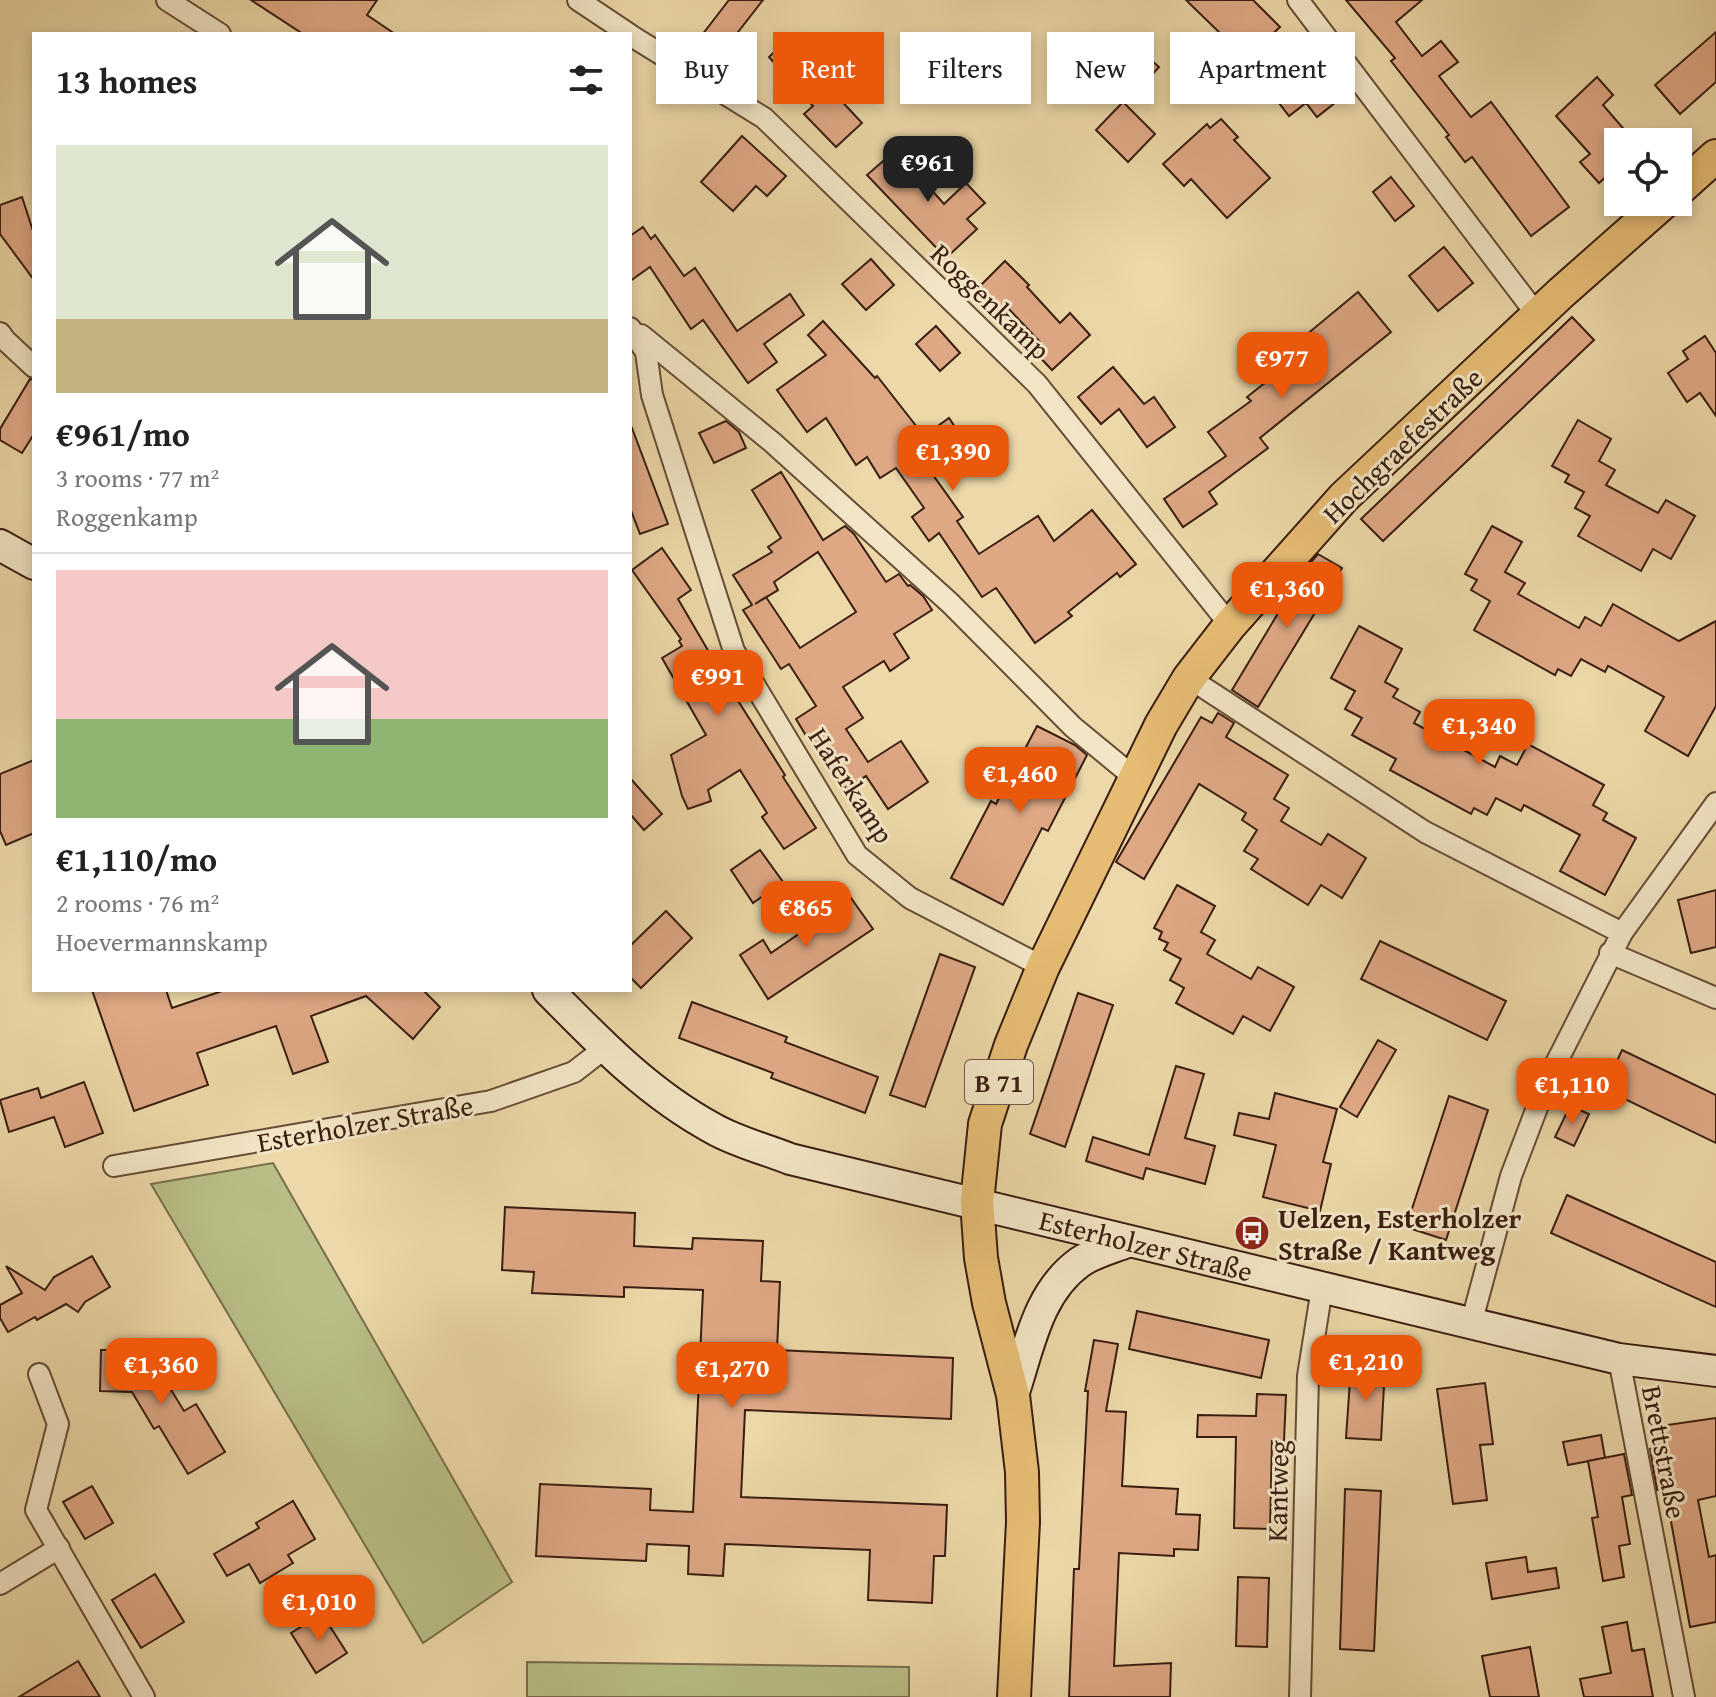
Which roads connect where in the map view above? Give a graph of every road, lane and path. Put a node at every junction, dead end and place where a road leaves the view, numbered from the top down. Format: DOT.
graph roads {
  1 [pos="167,0"];
  2 [pos="578,0"];
  3 [pos="1298,0"];
  4 [pos="217,32"];
  5 [pos="627,32"];
  6 [pos="632,35"];
  7 [pos="1716,156"];
  8 [pos="1692,177"];
  9 [pos="1648,216"];
  10 [pos="1537,315"];
  11 [pos="632,329"];
  12 [pos="632,330"];
  13 [pos="0,333"];
  14 [pos="32,365"];
  15 [pos="0,545"];
  16 [pos="32,563"];
  17 [pos="1230,625"];
  18 [pos="1189,678"];
  19 [pos="1135,778"];
  20 [pos="1716,803"];
  21 [pos="1622,933"];
  22 [pos="1610,953"];
  23 [pos="1043,967"];
  24 [pos="550,992"];
  25 [pos="1716,998"];
  26 [pos="605,1048"];
  27 [pos="114,1166"];
  28 [pos="977,1202"];
  29 [pos="1127,1242"];
  30 [pos="1322,1288"];
  31 [pos="1471,1324"];
  32 [pos="1619,1359"];
  33 [pos="1716,1371"];
  34 [pos="39,1374"];
  35 [pos="1013,1395"];
  36 [pos="59,1548"];
  37 [pos="0,1584"];
  38 [pos="144,1697"];
  39 [pos="1014,1697"];
  40 [pos="1300,1697"];
  41 [pos="1684,1697"];
  1 -- 4 [label="street"];
  2 -- 5 [label="street, Roggenkamp"];
  3 -- 10 [label="street"];
  6 -- 17 [label="street, Roggenkamp"];
  7 -- 8 [label="main road"];
  9 -- 10 [label="main road, Hochgraefestraße / B 71"];
  10 -- 17 [label="main road, Hochgraefestraße / B 71"];
  11 -- 19 [label="street, Haferkamp"];
  12 -- 23 [label="street, Haferkamp"];
  13 -- 14 [label="street"];
  15 -- 16 [label="street"];
  17 -- 18 [label="main road, Hochgraefestraße / B 71"];
  18 -- 19 [label="main road, Hochgraefestraße / B 71"];
  18 -- 21 [label="street"];
  19 -- 23 [label="main road, Hochgraefestraße / B 71"];
  20 -- 21 [label="street"];
  21 -- 22 [label="street"];
  22 -- 25 [label="street"];
  22 -- 31 [label="street"];
  23 -- 28 [label="main road, Hochgraefestraße / B 71"];
  24 -- 26 [label="street, Esterholzer Straße"];
  26 -- 27 [label="street, Esterholzer Straße"];
  26 -- 28 [label="street, Esterholzer Straße"];
  28 -- 29 [label="street, Esterholzer Straße"];
  28 -- 35 [label="main road, B 71"];
  29 -- 30 [label="street, Esterholzer Straße"];
  29 -- 35 [label="street, B 71"];
  30 -- 31 [label="street, Esterholzer Straße"];
  30 -- 40 [label="street, Kantweg"];
  31 -- 32 [label="street, Esterholzer Straße"];
  32 -- 33 [label="street, Esterholzer Straße"];
  32 -- 41 [label="street, Brettstraße"];
  34 -- 36 [label="street"];
  35 -- 39 [label="main road, B 71"];
  36 -- 37 [label="street"];
  36 -- 38 [label="street"];
}
